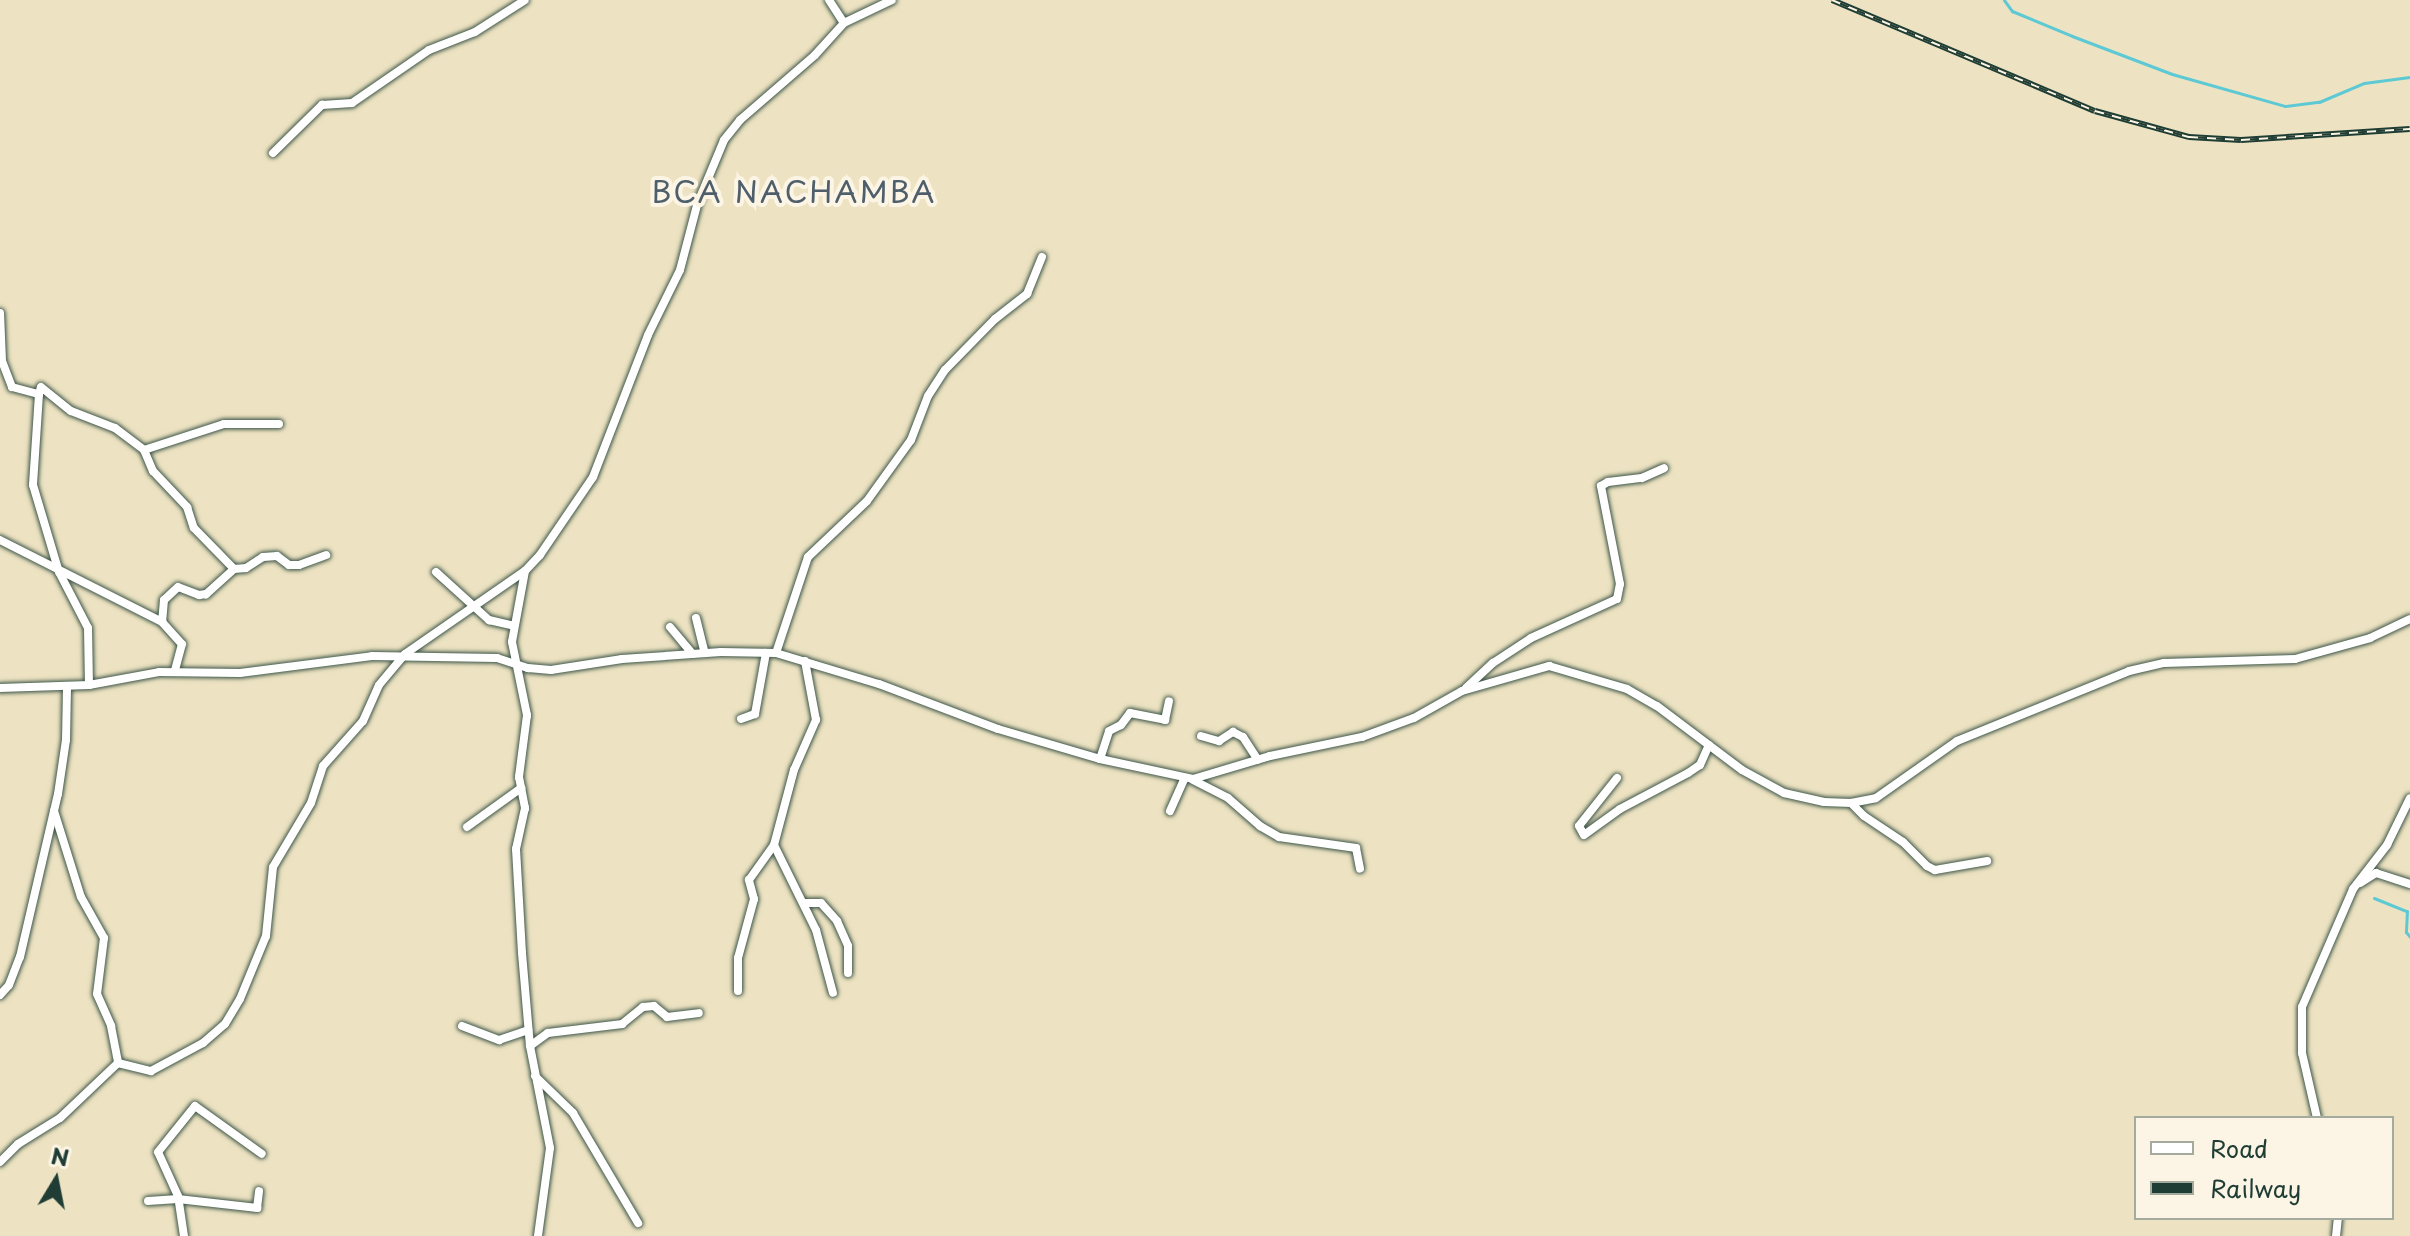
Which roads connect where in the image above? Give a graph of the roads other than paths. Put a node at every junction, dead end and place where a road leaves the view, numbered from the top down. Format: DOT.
graph roads {
  1 [pos="525,0"];
  2 [pos="829,0"];
  3 [pos="892,0"];
  4 [pos="844,23"];
  5 [pos="273,153"];
  6 [pos="1042,257"];
  7 [pos="0,313"];
  8 [pos="1,346"];
  9 [pos="39,394"];
  10 [pos="279,424"];
  11 [pos="144,450"];
  12 [pos="1664,468"];
  13 [pos="0,540"];
  14 [pos="326,555"];
  15 [pos="57,566"];
  16 [pos="234,569"];
  17 [pos="525,571"];
  18 [pos="436,572"];
  19 [pos="472,607"];
  20 [pos="696,618"];
  21 [pos="2410,619"];
  22 [pos="162,622"];
  23 [pos="514,626"];
  24 [pos="670,627"];
  25 [pos="705,653"];
  26 [pos="766,653"];
  27 [pos="776,653"];
  28 [pos="405,654"];
  29 [pos="693,654"];
  30 [pos="805,661"];
  31 [pos="516,662"];
  32 [pos="175,671"];
  33 [pos="89,685"];
  34 [pos="67,687"];
  35 [pos="0,688"];
  36 [pos="1462,691"];
  37 [pos="1169,701"];
  38 [pos="741,719"];
  39 [pos="1201,736"];
  40 [pos="1709,745"];
  41 [pos="1100,759"];
  42 [pos="1258,760"];
  43 [pos="1617,778"];
  44 [pos="1188,779"];
  45 [pos="521,788"];
  46 [pos="2410,798"];
  47 [pos="1851,803"];
  48 [pos="54,811"];
  49 [pos="1170,811"];
  50 [pos="467,827"];
  51 [pos="774,845"];
  52 [pos="1987,861"];
  53 [pos="1360,869"];
  54 [pos="2410,884"];
  55 [pos="2353,889"];
  56 [pos="804,903"];
  57 [pos="848,973"];
  58 [pos="738,991"];
  59 [pos="833,993"];
  60 [pos="0,995"];
  61 [pos="699,1013"];
  62 [pos="462,1026"];
  63 [pos="528,1030"];
  64 [pos="530,1046"];
  65 [pos="118,1063"];
  66 [pos="534,1075"];
  67 [pos="2317,1116"];
  68 [pos="262,1154"];
  69 [pos="0,1162"];
  70 [pos="259,1191"];
  71 [pos="178,1199"];
  72 [pos="148,1201"];
  73 [pos="638,1223"];
  74 [pos="184,1236"];
  75 [pos="538,1236"];
  1 -- 5 [label="street"];
  2 -- 4 [label="street"];
  3 -- 4 [label="street"];
  4 -- 17 [label="street"];
  6 -- 27 [label="street"];
  7 -- 8 [label="street"];
  8 -- 9 [label="street"];
  9 -- 11 [label="street"];
  9 -- 15 [label="street"];
  10 -- 11 [label="street"];
  11 -- 16 [label="street"];
  12 -- 36 [label="street"];
  13 -- 15 [label="street"];
  14 -- 16 [label="street"];
  15 -- 22 [label="street"];
  15 -- 33 [label="street"];
  16 -- 22 [label="street"];
  17 -- 19 [label="street"];
  17 -- 23 [label="street"];
  18 -- 19 [label="street"];
  19 -- 23 [label="street"];
  19 -- 28 [label="street"];
  20 -- 25 [label="street"];
  21 -- 47 [label="street"];
  22 -- 32 [label="street"];
  23 -- 31 [label="street"];
  24 -- 29 [label="street"];
  25 -- 26 [label="street"];
  25 -- 29 [label="street"];
  26 -- 27 [label="street"];
  26 -- 38 [label="street"];
  27 -- 30 [label="street"];
  28 -- 31 [label="street"];
  28 -- 32 [label="street"];
  28 -- 65 [label="street"];
  29 -- 31 [label="street"];
  30 -- 41 [label="street"];
  30 -- 51 [label="street"];
  31 -- 45 [label="street"];
  32 -- 33 [label="street"];
  33 -- 34 [label="street"];
  34 -- 35 [label="street"];
  34 -- 48 [label="street"];
  36 -- 40 [label="street"];
  36 -- 42 [label="street"];
  37 -- 41 [label="street"];
  39 -- 42 [label="street"];
  40 -- 43 [label="street"];
  40 -- 47 [label="street"];
  41 -- 44 [label="street"];
  42 -- 44 [label="street"];
  44 -- 49 [label="street"];
  44 -- 53 [label="street"];
  45 -- 50 [label="street"];
  45 -- 63 [label="street"];
  46 -- 55 [label="street"];
  47 -- 52 [label="street"];
  48 -- 60 [label="street"];
  48 -- 65 [label="street"];
  51 -- 56 [label="street"];
  51 -- 58 [label="street"];
  54 -- 55 [label="street"];
  55 -- 67 [label="street"];
  56 -- 57 [label="street"];
  56 -- 59 [label="street"];
  61 -- 64 [label="street"];
  62 -- 63 [label="street"];
  63 -- 64 [label="street"];
  64 -- 66 [label="street"];
  65 -- 69 [label="street"];
  66 -- 73 [label="street"];
  66 -- 75 [label="street"];
  68 -- 71 [label="street"];
  70 -- 71 [label="street"];
  71 -- 72 [label="street"];
  71 -- 74 [label="street"];
}
